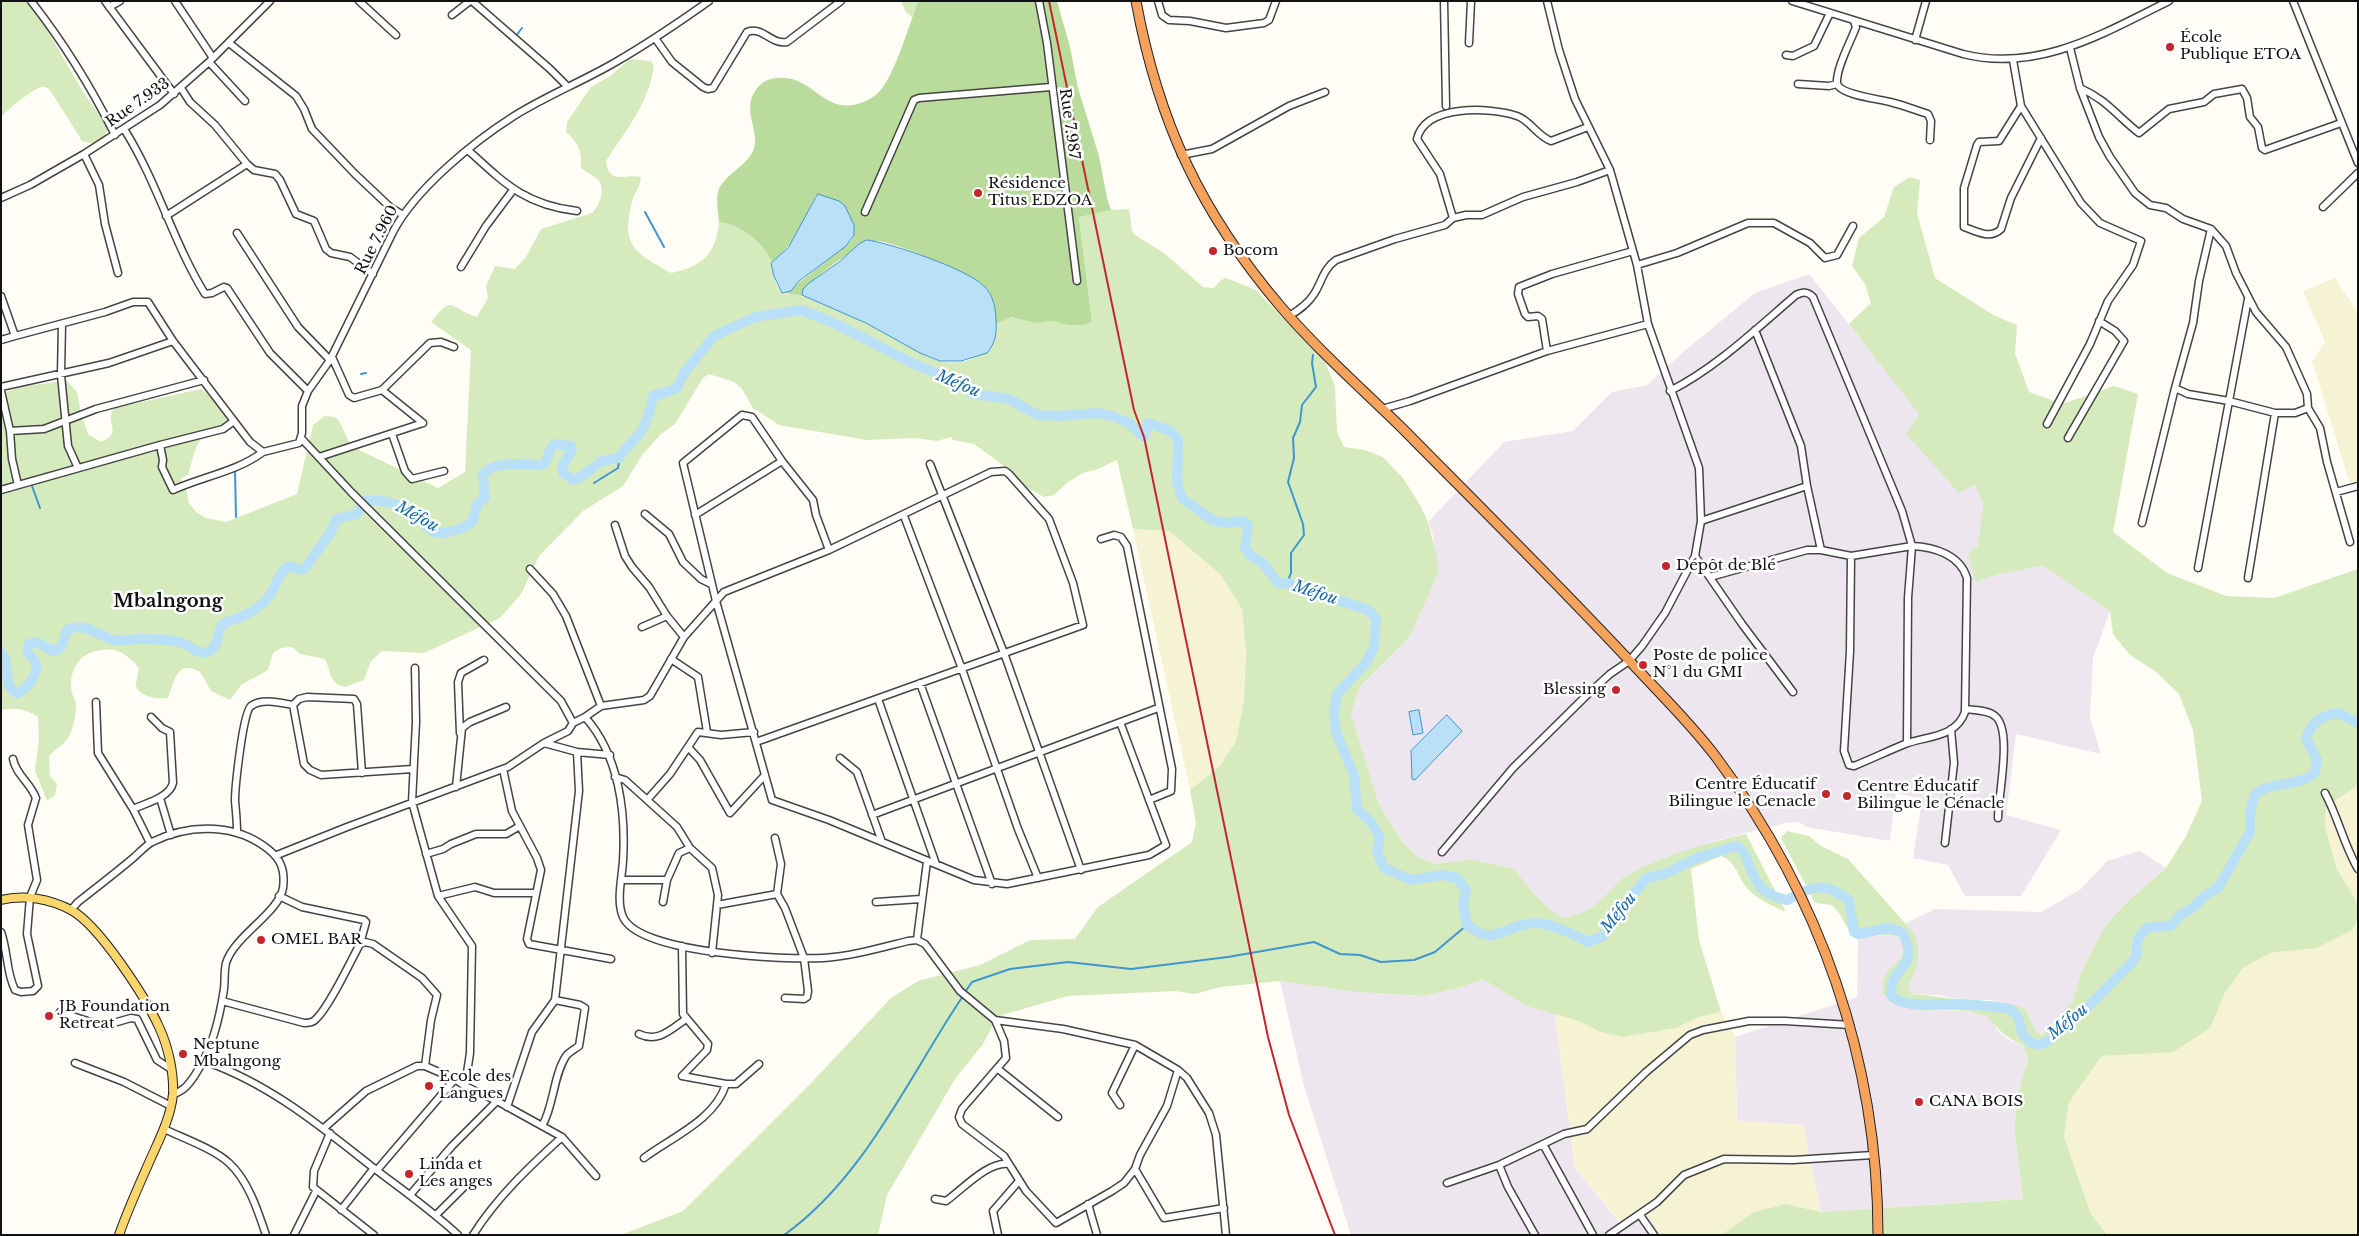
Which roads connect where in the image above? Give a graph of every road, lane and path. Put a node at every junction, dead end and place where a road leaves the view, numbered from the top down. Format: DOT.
graph roads {
  1 [pos="31,1"];
  2 [pos="105,1"];
  3 [pos="120,1"];
  4 [pos="175,1"];
  5 [pos="270,1"];
  6 [pos="359,1"];
  7 [pos="471,1"];
  8 [pos="709,1"];
  9 [pos="841,1"];
  10 [pos="1039,1"];
  11 [pos="1136,1"];
  12 [pos="1158,1"];
  13 [pos="1276,1"];
  14 [pos="1444,1"];
  15 [pos="1471,1"];
  16 [pos="1547,1"];
  17 [pos="1792,1"];
  18 [pos="1820,1"];
  19 [pos="1926,1"];
  20 [pos="2169,1"];
  21 [pos="2293,1"];
  22 [pos="110,7"];
  23 [pos="1818,9"];
  24 [pos="1830,13"];
  25 [pos="452,15"];
  26 [pos="1854,21"];
  27 [pos="396,35"];
  28 [pos="655,38"];
  29 [pos="1915,40"];
  30 [pos="229,43"];
  31 [pos="1469,43"];
  32 [pos="2070,48"];
  33 [pos="1786,55"];
  34 [pos="211,60"];
  35 [pos="2013,60"];
  36 [pos="1798,84"];
  37 [pos="1837,84"];
  38 [pos="568,87"];
  39 [pos="1051,87"];
  40 [pos="181,88"];
  41 [pos="2080,88"];
  42 [pos="1325,92"];
  43 [pos="174,94"];
  44 [pos="245,101"];
  45 [pos="1446,106"];
  46 [pos="2021,106"];
  47 [pos="2340,123"];
  48 [pos="1588,127"];
  49 [pos="124,129"];
  50 [pos="115,135"];
  51 [pos="2041,138"];
  52 [pos="1930,140"];
  53 [pos="468,151"];
  54 [pos="84,154"];
  55 [pos="1180,155"];
  56 [pos="2358,163"];
  57 [pos="247,164"];
  58 [pos="1610,170"];
  59 [pos="2358,173"];
  60 [pos="514,190"];
  61 [pos="1,198"];
  62 [pos="2323,207"];
  63 [pos="577,211"];
  64 [pos="864,212"];
  65 [pos="402,215"];
  66 [pos="166,216"];
  67 [pos="1453,218"];
  68 [pos="1853,226"];
  69 [pos="2211,229"];
  70 [pos="237,233"];
  71 [pos="1633,252"];
  72 [pos="1637,264"];
  73 [pos="461,267"];
  74 [pos="118,273"];
  75 [pos="373,274"];
  76 [pos="1077,280"];
  77 [pos="1,296"];
  78 [pos="2248,298"];
  79 [pos="1289,316"];
  80 [pos="2099,321"];
  81 [pos="62,324"];
  82 [pos="1648,324"];
  83 [pos="1755,330"];
  84 [pos="15,336"];
  85 [pos="1,340"];
  86 [pos="173,341"];
  87 [pos="454,347"];
  88 [pos="1547,351"];
  89 [pos="331,358"];
  90 [pos="62,375"];
  91 [pos="204,380"];
  92 [pos="1,387"];
  93 [pos="2175,388"];
  94 [pos="382,390"];
  95 [pos="1,391"];
  96 [pos="1670,391"];
  97 [pos="308,392"];
  98 [pos="2230,401"];
  99 [pos="1382,408"];
  100 [pos="2308,408"];
  101 [pos="2274,414"];
  102 [pos="67,421"];
  103 [pos="234,421"];
  104 [pos="2047,424"];
  105 [pos="10,431"];
  106 [pos="392,434"];
  107 [pos="301,438"];
  108 [pos="2068,438"];
  109 [pos="160,445"];
  110 [pos="263,452"];
  111 [pos="319,457"];
  112 [pos="782,461"];
  113 [pos="930,464"];
  114 [pos="78,468"];
  115 [pos="444,471"];
  116 [pos="18,485"];
  117 [pos="1807,486"];
  118 [pos="2358,486"];
  119 [pos="1,490"];
  120 [pos="2336,492"];
  121 [pos="944,496"];
  122 [pos="644,514"];
  123 [pos="695,515"];
  124 [pos="904,516"];
  125 [pos="1701,521"];
  126 [pos="2142,524"];
  127 [pos="615,526"];
  128 [pos="1101,539"];
  129 [pos="2350,542"];
  130 [pos="1912,546"];
  131 [pos="829,550"];
  132 [pos="1821,550"];
  133 [pos="1695,556"];
  134 [pos="1850,556"];
  135 [pos="2198,568"];
  136 [pos="530,569"];
  137 [pos="1710,577"];
  138 [pos="2248,578"];
  139 [pos="711,584"];
  140 [pos="716,601"];
  141 [pos="667,616"];
  142 [pos="642,628"];
  143 [pos="684,637"];
  144 [pos="1004,654"];
  145 [pos="671,659"];
  146 [pos="484,660"];
  147 [pos="1629,661"];
  148 [pos="414,668"];
  149 [pos="962,669"];
  150 [pos="920,684"];
  151 [pos="1793,692"];
  152 [pos="878,699"];
  153 [pos="96,702"];
  154 [pos="293,705"];
  155 [pos="506,706"];
  156 [pos="601,706"];
  157 [pos="1158,708"];
  158 [pos="1965,708"];
  159 [pos="151,717"];
  160 [pos="585,717"];
  161 [pos="1120,722"];
  162 [pos="574,723"];
  163 [pos="1951,730"];
  164 [pos="707,732"];
  165 [pos="754,732"];
  166 [pos="460,734"];
  167 [pos="756,742"];
  168 [pos="544,743"];
  169 [pos="1907,743"];
  170 [pos="688,747"];
  171 [pos="577,752"];
  172 [pos="1039,752"];
  173 [pos="610,755"];
  174 [pos="840,758"];
  175 [pos="13,759"];
  176 [pos="996,768"];
  177 [pos="413,769"];
  178 [pos="503,769"];
  179 [pos="362,773"];
  180 [pos="765,775"];
  181 [pos="615,777"];
  182 [pos="955,784"];
  183 [pos="456,787"];
  184 [pos="2325,793"];
  185 [pos="160,798"];
  186 [pos="915,799"];
  187 [pos="647,800"];
  188 [pos="1149,800"];
  189 [pos="412,802"];
  190 [pos="133,808"];
  191 [pos="872,815"];
  192 [pos="1998,818"];
  193 [pos="520,826"];
  194 [pos="237,832"];
  195 [pos="171,835"];
  196 [pos="775,838"];
  197 [pos="882,842"];
  198 [pos="150,843"];
  199 [pos="1945,844"];
  200 [pos="690,848"];
  201 [pos="1442,852"];
  202 [pos="426,854"];
  203 [pos="277,856"];
  204 [pos="927,861"];
  205 [pos="936,864"];
  206 [pos="2358,869"];
  207 [pos="1081,870"];
  208 [pos="1038,878"];
  209 [pos="622,880"];
  210 [pos="667,880"];
  211 [pos="992,884"];
  212 [pos="536,893"];
  213 [pos="777,894"];
  214 [pos="279,896"];
  215 [pos="438,896"];
  216 [pos="30,897"];
  217 [pos="921,899"];
  218 [pos="1,900"];
  219 [pos="663,902"];
  220 [pos="876,902"];
  221 [pos="717,905"];
  222 [pos="71,910"];
  223 [pos="1,932"];
  224 [pos="917,940"];
  225 [pos="360,944"];
  226 [pos="682,946"];
  227 [pos="560,950"];
  228 [pos="712,953"];
  229 [pos="804,958"];
  230 [pos="611,959"];
  231 [pos="786,998"];
  232 [pos="555,1000"];
  233 [pos="222,1001"];
  234 [pos="60,1012"];
  235 [pos="686,1019"];
  236 [pos="995,1020"];
  237 [pos="1850,1025"];
  238 [pos="639,1034"];
  239 [pos="1136,1045"];
  240 [pos="204,1061"];
  241 [pos="75,1063"];
  242 [pos="759,1064"];
  243 [pos="426,1066"];
  244 [pos="998,1068"];
  245 [pos="171,1069"];
  246 [pos="1178,1070"];
  247 [pos="455,1079"];
  248 [pos="726,1084"];
  249 [pos="464,1086"];
  250 [pos="173,1094"];
  251 [pos="497,1101"];
  252 [pos="1120,1105"];
  253 [pos="171,1106"];
  254 [pos="507,1107"];
  255 [pos="1058,1118"];
  256 [pos="542,1126"];
  257 [pos="324,1128"];
  258 [pos="164,1129"];
  259 [pos="330,1133"];
  260 [pos="562,1137"];
  261 [pos="1544,1146"];
  262 [pos="1873,1154"];
  263 [pos="644,1158"];
  264 [pos="1010,1164"];
  265 [pos="1499,1165"];
  266 [pos="375,1169"];
  267 [pos="1135,1169"];
  268 [pos="596,1176"];
  269 [pos="1020,1181"];
  270 [pos="1447,1183"];
  271 [pos="466,1185"];
  272 [pos="316,1191"];
  273 [pos="410,1194"];
  274 [pos="935,1199"];
  275 [pos="1088,1204"];
  276 [pos="1224,1208"];
  277 [pos="341,1210"];
  278 [pos="436,1215"];
  279 [pos="1640,1215"];
  280 [pos="454,1233"];
  281 [pos="119,1235"];
  282 [pos="266,1235"];
  283 [pos="294,1235"];
  284 [pos="374,1235"];
  285 [pos="473,1235"];
  286 [pos="998,1235"];
  287 [pos="1097,1235"];
  288 [pos="1226,1235"];
  289 [pos="1535,1235"];
  290 [pos="1593,1235"];
  291 [pos="1609,1235"];
  292 [pos="1654,1235"];
  293 [pos="1878,1235"];
  1 -- 50 [label="street"];
  2 -- 22 [label="street"];
  3 -- 22 [label="street"];
  4 -- 34 [label="street"];
  5 -- 30 [label="street, Rue 7.933"];
  6 -- 27 [label="street"];
  7 -- 25 [label="street"];
  7 -- 38 [label="street"];
  8 -- 28 [label="street, Rue 7.960"];
  9 -- 28 [label="street"];
  10 -- 39 [label="street, Rue 7.987"];
  11 -- 55 [label="highway"];
  12 -- 13 [label="street"];
  14 -- 45 [label="street"];
  15 -- 31 [label="street"];
  16 -- 48 [label="street"];
  17 -- 23 [label="street"];
  18 -- 23 [label="street"];
  19 -- 29 [label="street"];
  20 -- 32 [label="street"];
  21 -- 47 [label="street"];
  22 -- 43 [label="street"];
  23 -- 24 [label="street"];
  24 -- 26 [label="street"];
  24 -- 33 [label="street"];
  26 -- 29 [label="street"];
  26 -- 37 [label="street"];
  28 -- 38 [label="street, Rue 7.960"];
  29 -- 35 [label="street"];
  30 -- 34 [label="street, Rue 7.933"];
  30 -- 65 [label="street"];
  32 -- 35 [label="street"];
  32 -- 41 [label="street"];
  34 -- 40 [label="street, Rue 7.933"];
  34 -- 44 [label="street"];
  35 -- 46 [label="street"];
  36 -- 37 [label="street"];
  37 -- 52 [label="street"];
  38 -- 53 [label="street, Rue 7.960"];
  39 -- 64 [label="street"];
  39 -- 76 [label="street, Rue 7.987"];
  40 -- 43 [label="street, Rue 7.933"];
  40 -- 57 [label="street"];
  41 -- 47 [label="street"];
  41 -- 69 [label="street"];
  42 -- 55 [label="street"];
  43 -- 49 [label="street, Rue 7.933"];
  46 -- 51 [label="street"];
  46 -- 51 [label="street"];
  47 -- 56 [label="street"];
  48 -- 58 [label="street"];
  48 -- 67 [label="street"];
  49 -- 50 [label="street, Rue 7.933"];
  49 -- 66 [label="street"];
  50 -- 54 [label="street, Rue 7.933"];
  51 -- 80 [label="street"];
  53 -- 60 [label="street"];
  53 -- 65 [label="street, Rue 7.960"];
  54 -- 61 [label="street, Rue 7.933"];
  54 -- 74 [label="street"];
  55 -- 79 [label="highway"];
  57 -- 66 [label="street"];
  57 -- 75 [label="street"];
  58 -- 67 [label="street"];
  58 -- 71 [label="street"];
  59 -- 62 [label="street"];
  60 -- 63 [label="street"];
  60 -- 73 [label="street"];
  65 -- 75 [label="street, Rue 7.960"];
  66 -- 97 [label="street"];
  67 -- 79 [label="street"];
  68 -- 72 [label="street"];
  69 -- 78 [label="street"];
  69 -- 93 [label="street"];
  70 -- 89 [label="street"];
  71 -- 72 [label="street"];
  71 -- 88 [label="street"];
  72 -- 82 [label="street"];
  75 -- 89 [label="street, Rue 7.960"];
  77 -- 84 [label="street"];
  78 -- 98 [label="street"];
  78 -- 100 [label="street"];
  79 -- 99 [label="highway"];
  80 -- 104 [label="street"];
  80 -- 108 [label="street"];
  81 -- 84 [label="street"];
  81 -- 86 [label="street"];
  81 -- 90 [label="street"];
  82 -- 88 [label="street"];
  82 -- 96 [label="street"];
  83 -- 96 [label="street"];
  83 -- 117 [label="street"];
  83 -- 130 [label="street"];
  84 -- 85 [label="street"];
  86 -- 90 [label="street"];
  86 -- 91 [label="street"];
  87 -- 94 [label="street"];
  88 -- 99 [label="street"];
  89 -- 94 [label="street"];
  89 -- 97 [label="street, Rue 7.960"];
  90 -- 92 [label="street"];
  90 -- 102 [label="street"];
  91 -- 102 [label="street"];
  91 -- 103 [label="street"];
  93 -- 98 [label="street"];
  93 -- 126 [label="street"];
  94 -- 106 [label="street"];
  95 -- 105 [label="street"];
  96 -- 125 [label="street"];
  97 -- 107 [label="street, Rue 7.960"];
  98 -- 101 [label="street"];
  98 -- 135 [label="street"];
  99 -- 147 [label="highway"];
  100 -- 101 [label="street"];
  100 -- 120 [label="street"];
  101 -- 138 [label="street"];
  102 -- 105 [label="street"];
  102 -- 114 [label="street"];
  103 -- 109 [label="street"];
  103 -- 110 [label="street"];
  105 -- 116 [label="street"];
  106 -- 111 [label="street"];
  106 -- 115 [label="street"];
  107 -- 110 [label="street"];
  107 -- 111 [label="street"];
  109 -- 110 [label="street"];
  109 -- 114 [label="street"];
  111 -- 162 [label="street"];
  112 -- 123 [label="street"];
  112 -- 123 [label="street"];
  112 -- 131 [label="street"];
  113 -- 121 [label="street"];
  114 -- 116 [label="street"];
  116 -- 119 [label="street"];
  117 -- 125 [label="street"];
  117 -- 132 [label="street"];
  118 -- 120 [label="street"];
  120 -- 129 [label="street"];
  121 -- 124 [label="street"];
  121 -- 144 [label="street"];
  121 -- 144 [label="street"];
  122 -- 139 [label="street"];
  123 -- 139 [label="street"];
  124 -- 131 [label="street"];
  124 -- 149 [label="street"];
  125 -- 133 [label="street"];
  127 -- 141 [label="street"];
  128 -- 157 [label="street"];
  130 -- 134 [label="street"];
  130 -- 158 [label="street"];
  130 -- 169 [label="street"];
  131 -- 140 [label="street"];
  132 -- 134 [label="street"];
  132 -- 137 [label="street"];
  133 -- 137 [label="street"];
  133 -- 147 [label="street"];
  134 -- 169 [label="street"];
  136 -- 156 [label="street"];
  137 -- 151 [label="street"];
  139 -- 140 [label="street"];
  140 -- 143 [label="street"];
  140 -- 165 [label="street"];
  141 -- 142 [label="street"];
  141 -- 143 [label="street"];
  143 -- 145 [label="street"];
  144 -- 149 [label="street"];
  144 -- 172 [label="street"];
  145 -- 156 [label="street"];
  145 -- 164 [label="street"];
  146 -- 166 [label="street"];
  147 -- 201 [label="street"];
  147 -- 237 [label="highway"];
  148 -- 177 [label="street"];
  149 -- 150 [label="street"];
  149 -- 176 [label="street"];
  150 -- 152 [label="street"];
  150 -- 182 [label="street"];
  152 -- 167 [label="street"];
  152 -- 186 [label="street"];
  153 -- 190 [label="street"];
  154 -- 179 [label="street"];
  154 -- 179 [label="street"];
  154 -- 194 [label="street"];
  155 -- 166 [label="street"];
  156 -- 160 [label="street"];
  157 -- 161 [label="street"];
  157 -- 188 [label="street"];
  158 -- 163 [label="street"];
  158 -- 192 [label="street"];
  159 -- 185 [label="street"];
  160 -- 162 [label="street"];
  160 -- 173 [label="street"];
  161 -- 172 [label="street"];
  161 -- 188 [label="street"];
  162 -- 168 [label="street"];
  163 -- 169 [label="street"];
  163 -- 199 [label="street"];
  164 -- 165 [label="street"];
  164 -- 170 [label="street"];
  165 -- 167 [label="street"];
  166 -- 183 [label="street"];
  167 -- 180 [label="street"];
  168 -- 171 [label="street"];
  168 -- 178 [label="street"];
  170 -- 180 [label="street"];
  170 -- 187 [label="street"];
  171 -- 173 [label="street"];
  171 -- 227 [label="street"];
  172 -- 176 [label="street"];
  172 -- 207 [label="street"];
  173 -- 181 [label="street"];
  174 -- 191 [label="street"];
  175 -- 216 [label="street"];
  176 -- 182 [label="street"];
  176 -- 208 [label="street"];
  177 -- 179 [label="street"];
  177 -- 189 [label="street"];
  178 -- 183 [label="street"];
  178 -- 193 [label="street"];
  180 -- 197 [label="street"];
  181 -- 187 [label="street"];
  181 -- 209 [label="street"];
  182 -- 186 [label="street"];
  182 -- 211 [label="street"];
  183 -- 189 [label="street"];
  184 -- 206 [label="street"];
  185 -- 190 [label="street"];
  185 -- 195 [label="street"];
  186 -- 191 [label="street"];
  186 -- 205 [label="street"];
  187 -- 200 [label="street"];
  188 -- 207 [label="street"];
  189 -- 202 [label="street"];
  189 -- 203 [label="street"];
  190 -- 198 [label="street"];
  191 -- 197 [label="street"];
  193 -- 202 [label="street"];
  193 -- 212 [label="street"];
  194 -- 195 [label="street"];
  194 -- 203 [label="street"];
  195 -- 198 [label="street"];
  196 -- 213 [label="street"];
  197 -- 204 [label="street"];
  198 -- 222 [label="street"];
  200 -- 210 [label="street"];
  200 -- 221 [label="street"];
  202 -- 215 [label="street"];
  203 -- 214 [label="street"];
  204 -- 205 [label="street"];
  204 -- 217 [label="street"];
  205 -- 211 [label="street"];
  207 -- 208 [label="street"];
  208 -- 211 [label="street"];
  209 -- 210 [label="street"];
  209 -- 226 [label="street"];
  210 -- 219 [label="street"];
  212 -- 215 [label="street"];
  212 -- 227 [label="street"];
  213 -- 221 [label="street"];
  213 -- 229 [label="street"];
  214 -- 225 [label="street"];
  214 -- 233 [label="street"];
  215 -- 249 [label="street"];
  216 -- 218 [label="main road"];
  216 -- 222 [label="main road"];
  216 -- 223 [label="street"];
  217 -- 220 [label="street"];
  217 -- 224 [label="street"];
  221 -- 228 [label="street"];
  222 -- 245 [label="main road"];
  224 -- 229 [label="street"];
  224 -- 236 [label="street"];
  225 -- 233 [label="street"];
  225 -- 243 [label="street"];
  226 -- 228 [label="street"];
  226 -- 235 [label="street"];
  227 -- 230 [label="street"];
  227 -- 232 [label="street"];
  228 -- 229 [label="street"];
  229 -- 231 [label="street"];
  232 -- 254 [label="street"];
  232 -- 256 [label="street"];
  233 -- 240 [label="street"];
  234 -- 245 [label="street"];
  235 -- 238 [label="street"];
  235 -- 248 [label="street"];
  236 -- 239 [label="street"];
  236 -- 244 [label="street"];
  237 -- 261 [label="street"];
  237 -- 262 [label="highway"];
  239 -- 246 [label="street"];
  239 -- 252 [label="street"];
  240 -- 250 [label="street"];
  240 -- 257 [label="street"];
  241 -- 253 [label="street"];
  242 -- 248 [label="street"];
  243 -- 247 [label="street"];
  243 -- 257 [label="street"];
  244 -- 255 [label="street"];
  244 -- 264 [label="street"];
  245 -- 250 [label="main road"];
  246 -- 267 [label="street"];
  246 -- 276 [label="street"];
  247 -- 249 [label="street"];
  247 -- 266 [label="street"];
  248 -- 263 [label="street"];
  249 -- 251 [label="street"];
  250 -- 253 [label="main road"];
  251 -- 254 [label="street"];
  251 -- 273 [label="street"];
  253 -- 258 [label="main road"];
  254 -- 256 [label="street"];
  256 -- 260 [label="street"];
  257 -- 259 [label="street"];
  258 -- 281 [label="main road"];
  258 -- 282 [label="street"];
  259 -- 266 [label="street"];
  259 -- 272 [label="street"];
  260 -- 268 [label="street"];
  260 -- 285 [label="street"];
  261 -- 265 [label="street"];
  261 -- 290 [label="street"];
  262 -- 279 [label="street"];
  262 -- 293 [label="highway"];
  264 -- 269 [label="street"];
  264 -- 274 [label="street"];
  265 -- 270 [label="street"];
  265 -- 289 [label="street"];
  266 -- 273 [label="street"];
  266 -- 277 [label="street"];
  267 -- 275 [label="street"];
  267 -- 276 [label="street"];
  269 -- 275 [label="street"];
  269 -- 286 [label="street"];
  271 -- 278 [label="street"];
  272 -- 277 [label="street"];
  272 -- 283 [label="street"];
  273 -- 278 [label="street"];
  275 -- 287 [label="street"];
  276 -- 288 [label="street"];
  277 -- 284 [label="street"];
  278 -- 280 [label="street"];
  279 -- 291 [label="street"];
  279 -- 292 [label="street"];
}
